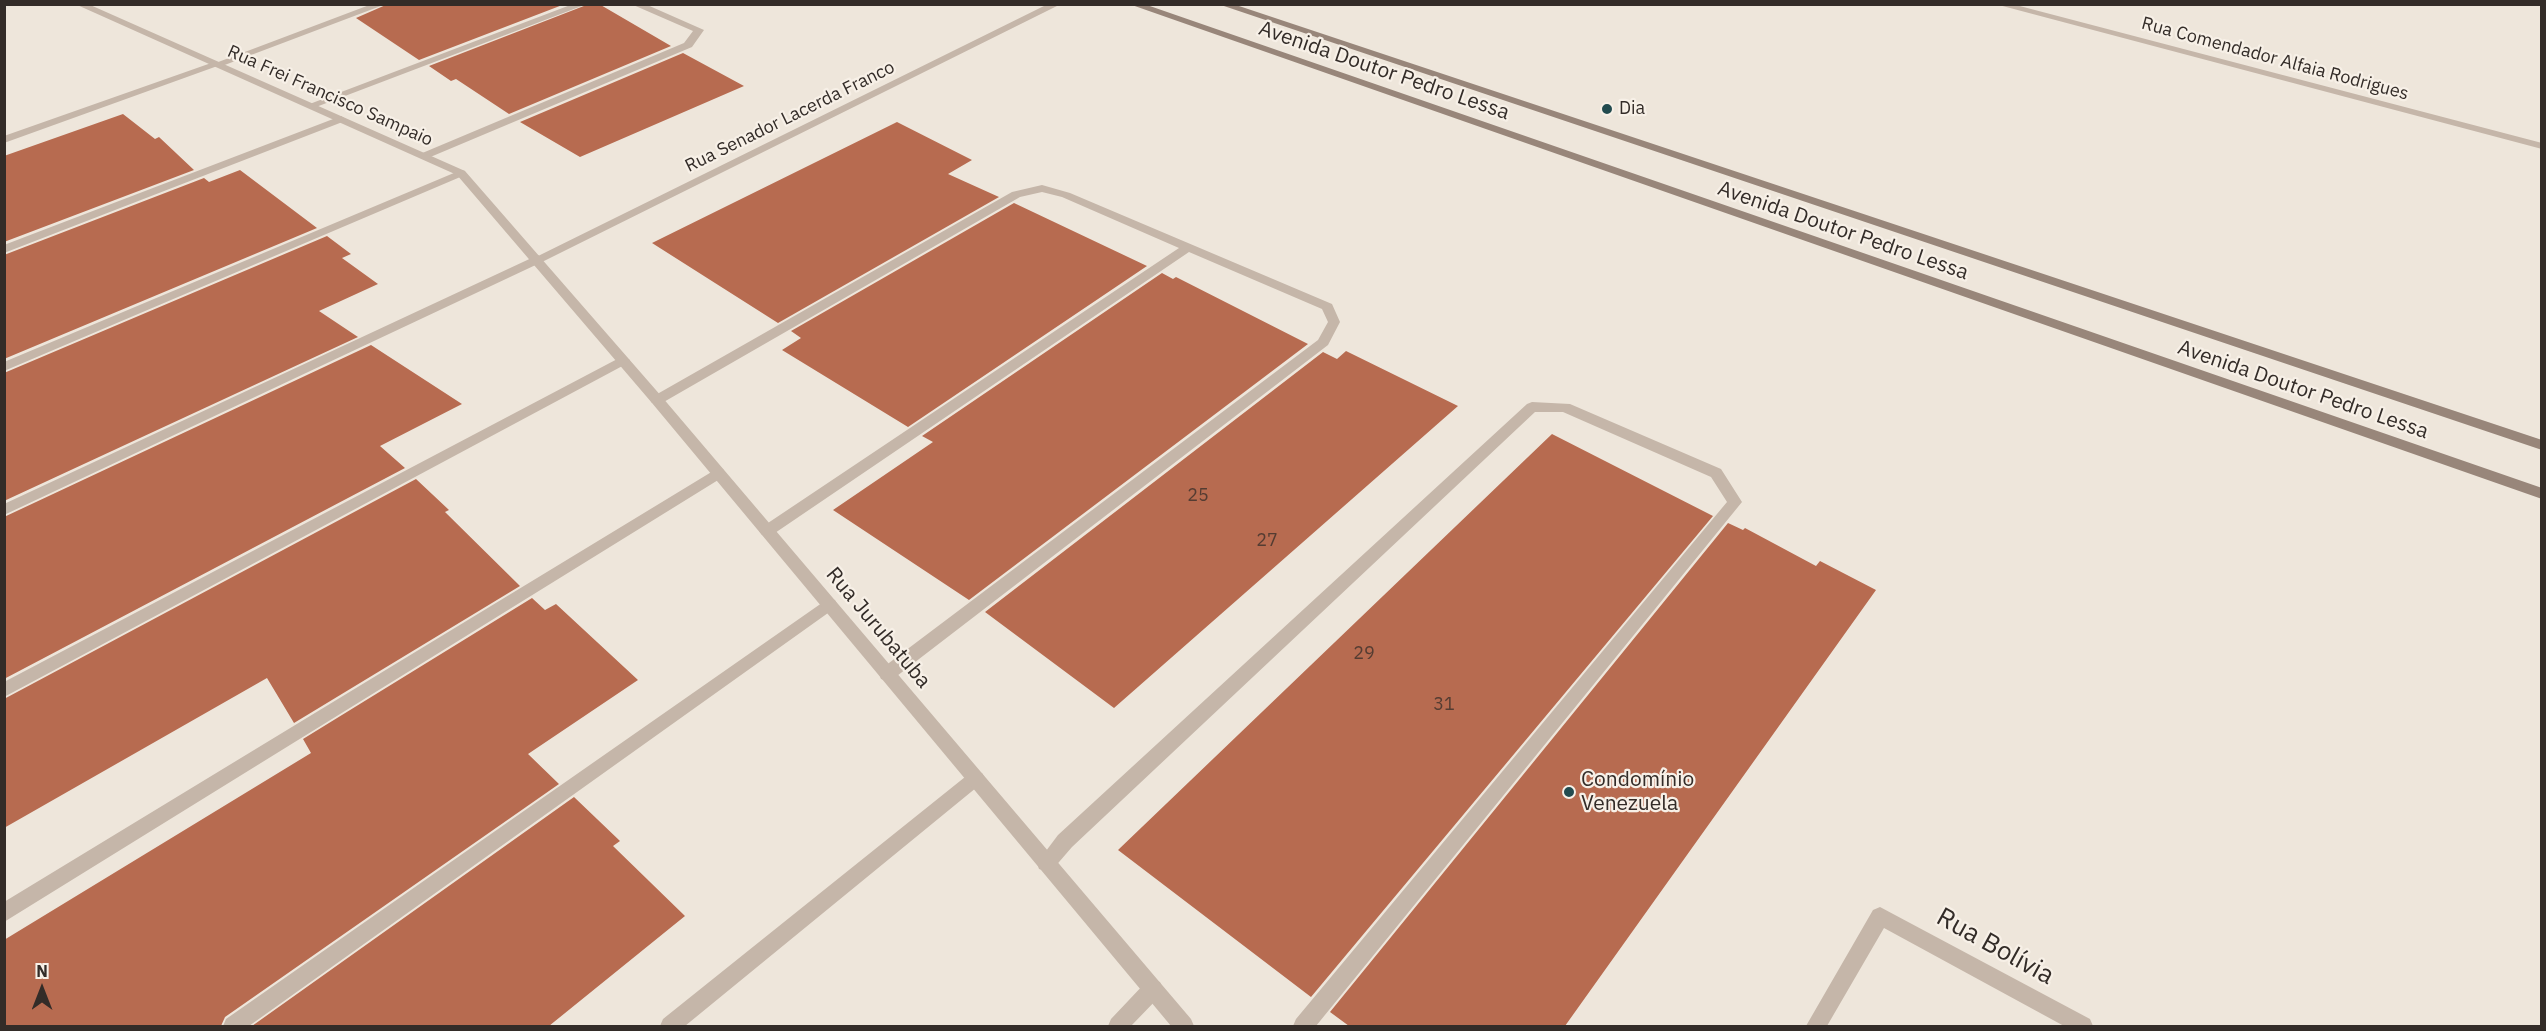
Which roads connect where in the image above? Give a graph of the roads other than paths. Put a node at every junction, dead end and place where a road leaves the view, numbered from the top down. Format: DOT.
graph roads {
  1 [pos="79,4"];
  2 [pos="382,4"];
  3 [pos="583,4"];
  4 [pos="635,4"];
  5 [pos="1057,4"];
  6 [pos="1133,4"];
  7 [pos="1222,4"];
  8 [pos="1999,4"];
  9 [pos="218,64"];
  10 [pos="312,105"];
  11 [pos="341,119"];
  12 [pos="4,140"];
  13 [pos="2541,146"];
  14 [pos="424,156"];
  15 [pos="461,173"];
  16 [pos="1189,246"];
  17 [pos="4,249"];
  18 [pos="538,259"];
  19 [pos="623,360"];
  20 [pos="4,367"];
  21 [pos="657,400"];
  22 [pos="2541,445"];
  23 [pos="718,473"];
  24 [pos="2541,494"];
  25 [pos="4,510"];
  26 [pos="767,531"];
  27 [pos="829,604"];
  28 [pos="887,674"];
  29 [pos="4,690"];
  30 [pos="976,778"];
  31 [pos="1046,863"];
  32 [pos="4,913"];
  33 [pos="1153,989"];
  34 [pos="233,1026"];
  35 [pos="670,1026"];
  36 [pos="1118,1026"];
  37 [pos="1184,1026"];
  38 [pos="1303,1026"];
  39 [pos="1816,1026"];
  40 [pos="2083,1026"];
  1 -- 9 [label="street, Rua Frei Francisco Sampaio"];
  2 -- 9 [label="street"];
  3 -- 10 [label="street"];
  4 -- 14 [label="street"];
  5 -- 18 [label="street, Rua Senador Lacerda Franco"];
  6 -- 24 [label="main road, Avenida Doutor Pedro Lessa"];
  7 -- 22 [label="main road, Avenida Doutor Pedro Lessa"];
  8 -- 13 [label="street, Rua Comendador Alfaia Rodrigues"];
  9 -- 10 [label="street, Rua Frei Francisco Sampaio"];
  9 -- 12 [label="street"];
  10 -- 11 [label="street, Rua Frei Francisco Sampaio"];
  11 -- 14 [label="street, Rua Frei Francisco Sampaio"];
  11 -- 17 [label="street"];
  14 -- 15 [label="street, Rua Frei Francisco Sampaio"];
  15 -- 18 [label="street, Rua Frei Francisco Sampaio"];
  15 -- 20 [label="street"];
  16 -- 21 [label="street"];
  16 -- 26 [label="street"];
  16 -- 28 [label="street"];
  18 -- 19 [label="street, Rua Jurubatuba"];
  18 -- 25 [label="street, Rua Senador Lacerda Franco"];
  19 -- 21 [label="street, Rua Jurubatuba"];
  19 -- 29 [label="street"];
  21 -- 23 [label="street, Rua Jurubatuba"];
  23 -- 26 [label="street, Rua Jurubatuba"];
  23 -- 32 [label="street"];
  26 -- 27 [label="street, Rua Jurubatuba"];
  27 -- 28 [label="street, Rua Jurubatuba"];
  27 -- 34 [label="street"];
  28 -- 30 [label="street, Rua Jurubatuba"];
  30 -- 31 [label="street, Rua Jurubatuba"];
  30 -- 35 [label="street"];
  31 -- 33 [label="street, Rua Jurubatuba"];
  31 -- 38 [label="street"];
  33 -- 36 [label="street"];
  33 -- 37 [label="street, Rua Jurubatuba"];
  39 -- 40 [label="street, Rua Bolívia"];
}
